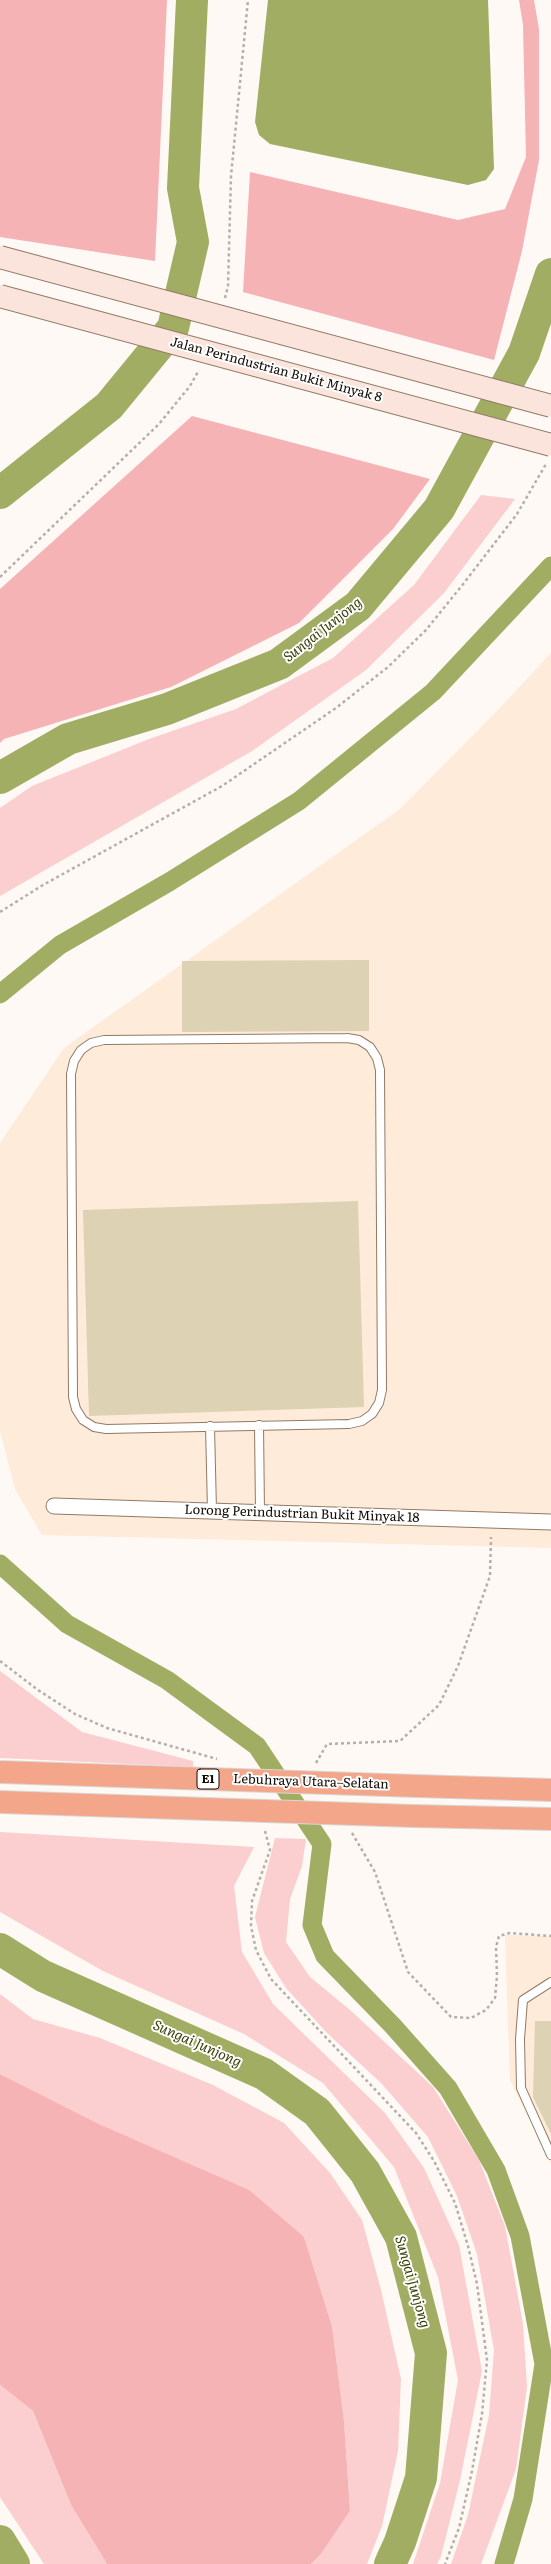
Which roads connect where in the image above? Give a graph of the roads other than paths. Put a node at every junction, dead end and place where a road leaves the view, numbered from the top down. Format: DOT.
graph roads {
  1 [pos="0,257"];
  2 [pos="0,296"];
  3 [pos="551,406"];
  4 [pos="549,452"];
  5 [pos="259,1425"];
  6 [pos="210,1426"];
  7 [pos="54,1506"];
  8 [pos="212,1511"];
  9 [pos="260,1512"];
  10 [pos="551,1522"];
  11 [pos="0,1772"];
  12 [pos="551,1790"];
  13 [pos="0,1802"];
  14 [pos="551,1819"];
  15 [pos="551,1982"];
  16 [pos="551,2155"];
  1 -- 3 [label="street, bridge"];
  2 -- 4 [label="street, Jalan Perindustrian Bukit Minyak 8, bridge"];
  5 -- 6 [label="lane"];
  5 -- 6 [label="lane"];
  5 -- 9 [label="lane"];
  6 -- 8 [label="lane"];
  7 -- 8 [label="street, Lorong Perindustrian Bukit Minyak 18"];
  8 -- 9 [label="street, Lorong Perindustrian Bukit Minyak 18"];
  9 -- 10 [label="street, Lorong Perindustrian Bukit Minyak 18"];
  11 -- 12 [label="highway, Lebuhraya Utara–Selatan / E1, bridge"];
  13 -- 14 [label="highway, bridge"];
  15 -- 16 [label="lane"];
}
